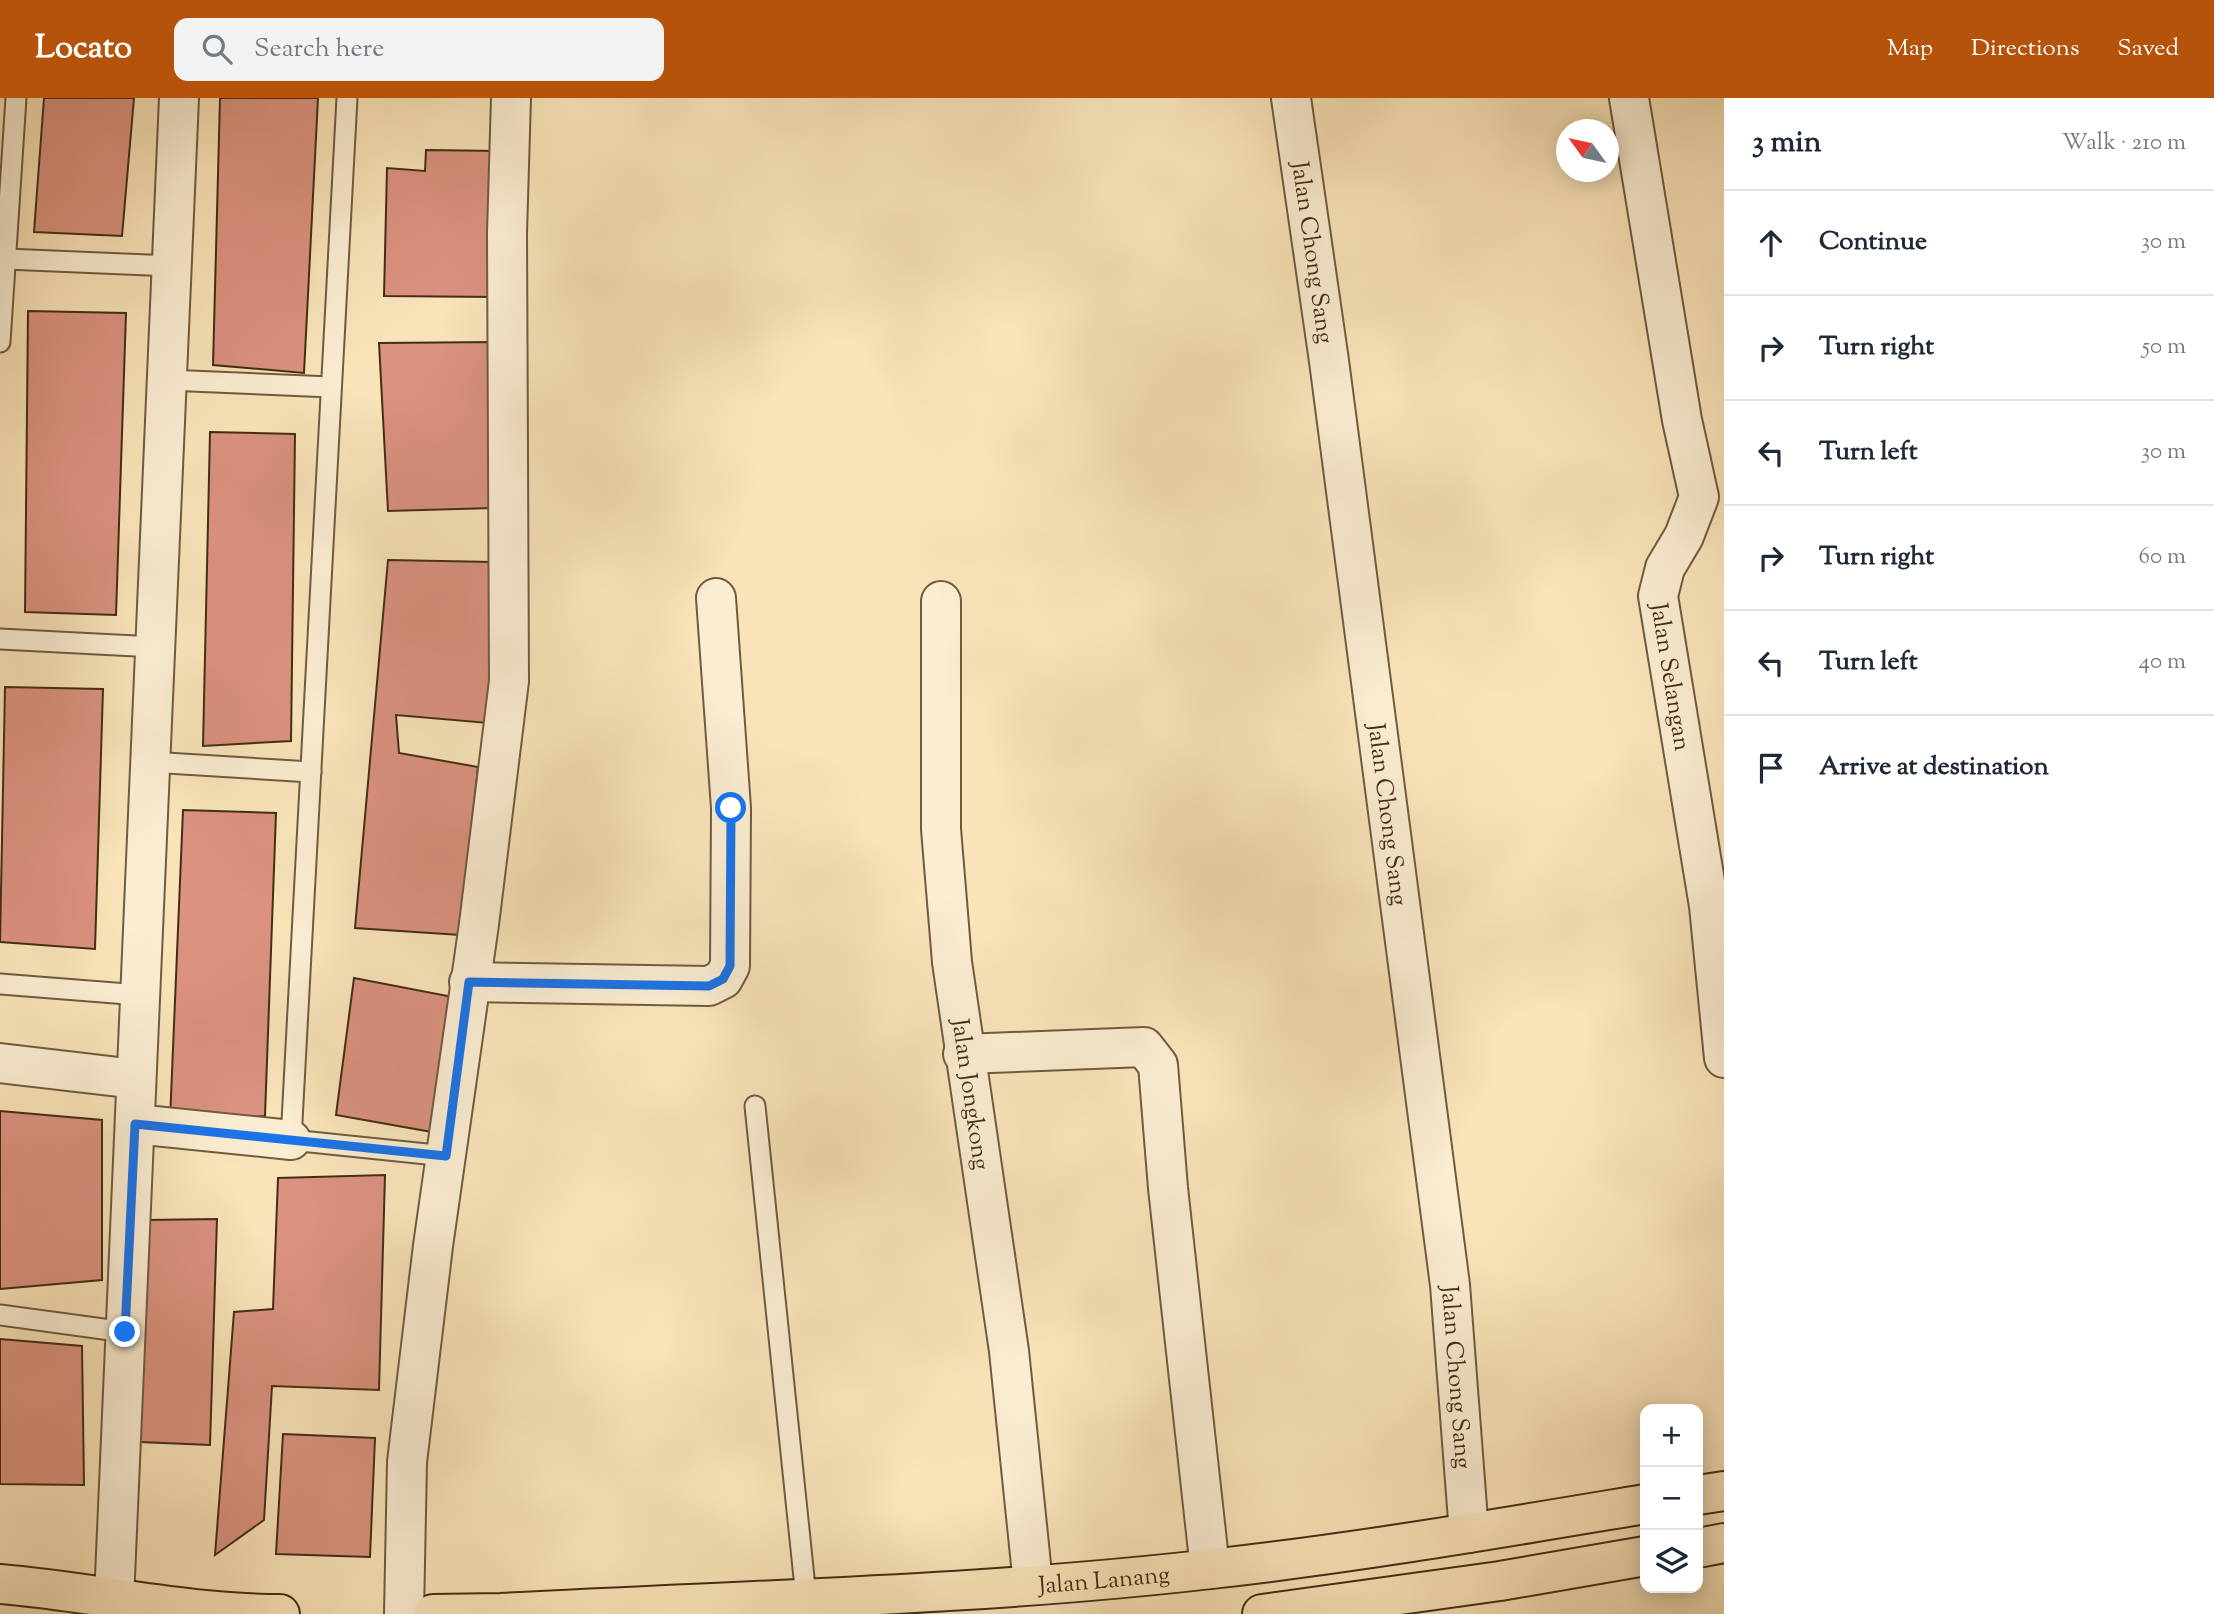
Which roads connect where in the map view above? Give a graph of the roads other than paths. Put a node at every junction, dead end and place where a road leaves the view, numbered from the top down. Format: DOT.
graph roads {
  1 [pos="16,98"];
  2 [pos="179,98"];
  3 [pos="346,98"];
  4 [pos="510,98"];
  5 [pos="1291,98"];
  6 [pos="1629,98"];
  7 [pos="6,258"];
  8 [pos="172,266"];
  9 [pos="2,280"];
  10 [pos="0,342"];
  11 [pos="167,380"];
  12 [pos="331,387"];
  13 [pos="716,598"];
  14 [pos="941,601"];
  15 [pos="0,639"];
  16 [pos="155,647"];
  17 [pos="150,762"];
  18 [pos="311,772"];
  19 [pos="1720,967"];
  20 [pos="469,982"];
  21 [pos="0,984"];
  22 [pos="140,995"];
  23 [pos="963,1054"];
  24 [pos="1724,1058"];
  25 [pos="0,1063"];
  26 [pos="136,1079"];
  27 [pos="755,1106"];
  28 [pos="135,1124"];
  29 [pos="291,1140"];
  30 [pos="446,1156"];
  31 [pos="0,1315"];
  32 [pos="125,1332"];
  33 [pos="1724,1491"];
  34 [pos="1703,1494"];
  35 [pos="1640,1505"];
  36 [pos="1469,1533"];
  37 [pos="1724,1543"];
  38 [pos="1703,1547"];
  39 [pos="1640,1557"];
  40 [pos="1210,1569"];
  41 [pos="0,1584"];
  42 [pos="1033,1584"];
  43 [pos="806,1597"];
  44 [pos="114,1600"];
  45 [pos="280,1614"];
  46 [pos="404,1614"];
  47 [pos="433,1614"];
  48 [pos="1262,1614"];
  1 -- 7 [label="lane"];
  2 -- 8 [label="street"];
  3 -- 12 [label="lane"];
  4 -- 20 [label="street"];
  5 -- 36 [label="street, Jalan Chong Sang"];
  6 -- 19 [label="street, Jalan Selangan"];
  7 -- 8 [label="lane"];
  7 -- 9 [label="lane"];
  8 -- 11 [label="street"];
  9 -- 10 [label="lane"];
  11 -- 12 [label="lane"];
  11 -- 16 [label="street"];
  12 -- 18 [label="lane"];
  13 -- 20 [label="street"];
  14 -- 23 [label="street, Jalan Jongkong"];
  15 -- 16 [label="lane"];
  16 -- 17 [label="street"];
  17 -- 18 [label="lane"];
  17 -- 22 [label="street"];
  18 -- 29 [label="lane"];
  19 -- 24 [label="street, Jalan Selangan"];
  20 -- 30 [label="street"];
  21 -- 22 [label="lane"];
  22 -- 26 [label="street"];
  23 -- 40 [label="street"];
  23 -- 42 [label="street, Jalan Jongkong"];
  25 -- 26 [label="street"];
  26 -- 28 [label="street"];
  27 -- 43 [label="lane"];
  28 -- 29 [label="street"];
  28 -- 32 [label="street"];
  29 -- 30 [label="lane"];
  30 -- 46 [label="street"];
  31 -- 32 [label="lane"];
  32 -- 44 [label="street"];
  33 -- 34 [label="main road"];
  35 -- 36 [label="main road, Jalan Lanang"];
  36 -- 40 [label="main road, Jalan Lanang"];
  37 -- 38 [label="main road"];
  39 -- 48 [label="main road"];
  40 -- 42 [label="main road, Jalan Lanang"];
  41 -- 44 [label="main road"];
  42 -- 43 [label="main road, Jalan Lanang"];
  43 -- 47 [label="main road, Jalan Lanang"];
  44 -- 45 [label="main road"];
}
